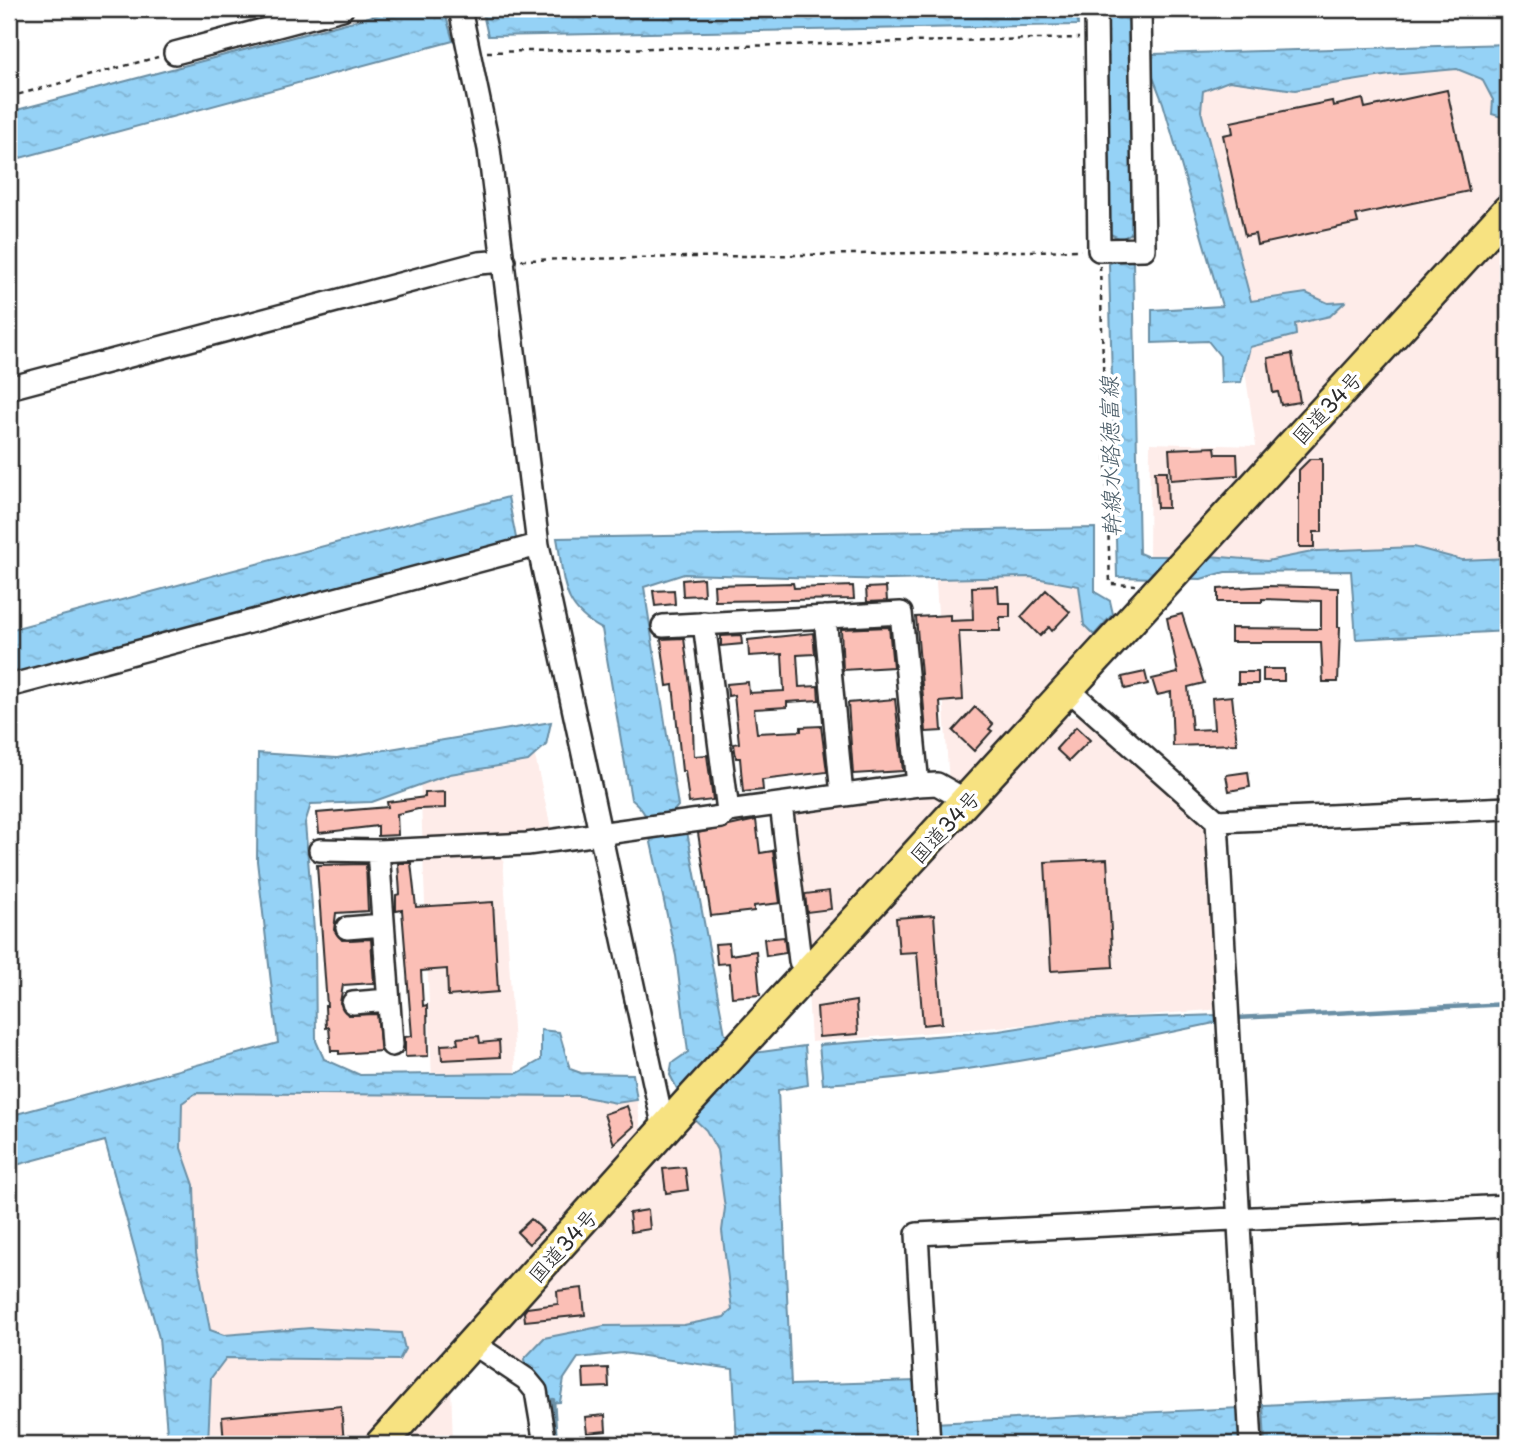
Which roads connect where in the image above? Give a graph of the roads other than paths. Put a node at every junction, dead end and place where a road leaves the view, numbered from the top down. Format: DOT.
graph roads {
  1 [pos="342,9"];
  2 [pos="460,9"];
  3 [pos="1096,9"];
  4 [pos="1140,9"];
  5 [pos="175,53"];
  6 [pos="1508,210"];
  7 [pos="504,261"];
  8 [pos="9,387"];
  9 [pos="538,545"];
  10 [pos="825,617"];
  11 [pos="704,623"];
  12 [pos="663,626"];
  13 [pos="9,686"];
  14 [pos="1068,689"];
  15 [pos="918,785"];
  16 [pos="842,795"];
  17 [pos="967,802"];
  18 [pos="781,804"];
  19 [pos="1508,808"];
  20 [pos="728,811"];
  21 [pos="1217,821"];
  22 [pos="601,836"];
  23 [pos="320,850"];
  24 [pos="378,851"];
  25 [pos="383,925"];
  26 [pos="347,928"];
  27 [pos="810,971"];
  28 [pos="388,1000"];
  29 [pos="353,1003"];
  30 [pos="392,1045"];
  31 [pos="674,1118"];
  32 [pos="1508,1206"];
  33 [pos="1239,1219"];
  34 [pos="474,1344"];
  35 [pos="381,1444"];
  36 [pos="545,1444"];
  37 [pos="929,1444"];
  38 [pos="1251,1444"];
  1 -- 5 [label="street"];
  2 -- 7 [label="street"];
  3 -- 4 [label="street"];
  6 -- 14 [label="highway, 国道34号"];
  7 -- 8 [label="street"];
  7 -- 9 [label="street"];
  9 -- 13 [label="street"];
  9 -- 22 [label="street"];
  10 -- 11 [label="street"];
  10 -- 15 [label="street"];
  10 -- 16 [label="street"];
  11 -- 12 [label="street"];
  11 -- 20 [label="street"];
  14 -- 17 [label="highway, 国道34号"];
  14 -- 21 [label="street"];
  15 -- 16 [label="street"];
  15 -- 17 [label="street"];
  16 -- 18 [label="street"];
  17 -- 27 [label="highway, 国道34号"];
  18 -- 20 [label="street"];
  18 -- 27 [label="street"];
  19 -- 21 [label="street"];
  20 -- 22 [label="street"];
  21 -- 33 [label="street"];
  22 -- 24 [label="street"];
  22 -- 31 [label="street"];
  23 -- 24 [label="street"];
  24 -- 25 [label="street"];
  25 -- 26 [label="street"];
  25 -- 28 [label="street"];
  27 -- 31 [label="highway, 国道34号"];
  28 -- 29 [label="street"];
  28 -- 30 [label="street"];
  31 -- 34 [label="highway, 国道34号"];
  32 -- 33 [label="street"];
  33 -- 37 [label="street"];
  33 -- 38 [label="street"];
  34 -- 35 [label="highway, 国道34号"];
  34 -- 36 [label="street"];
}
